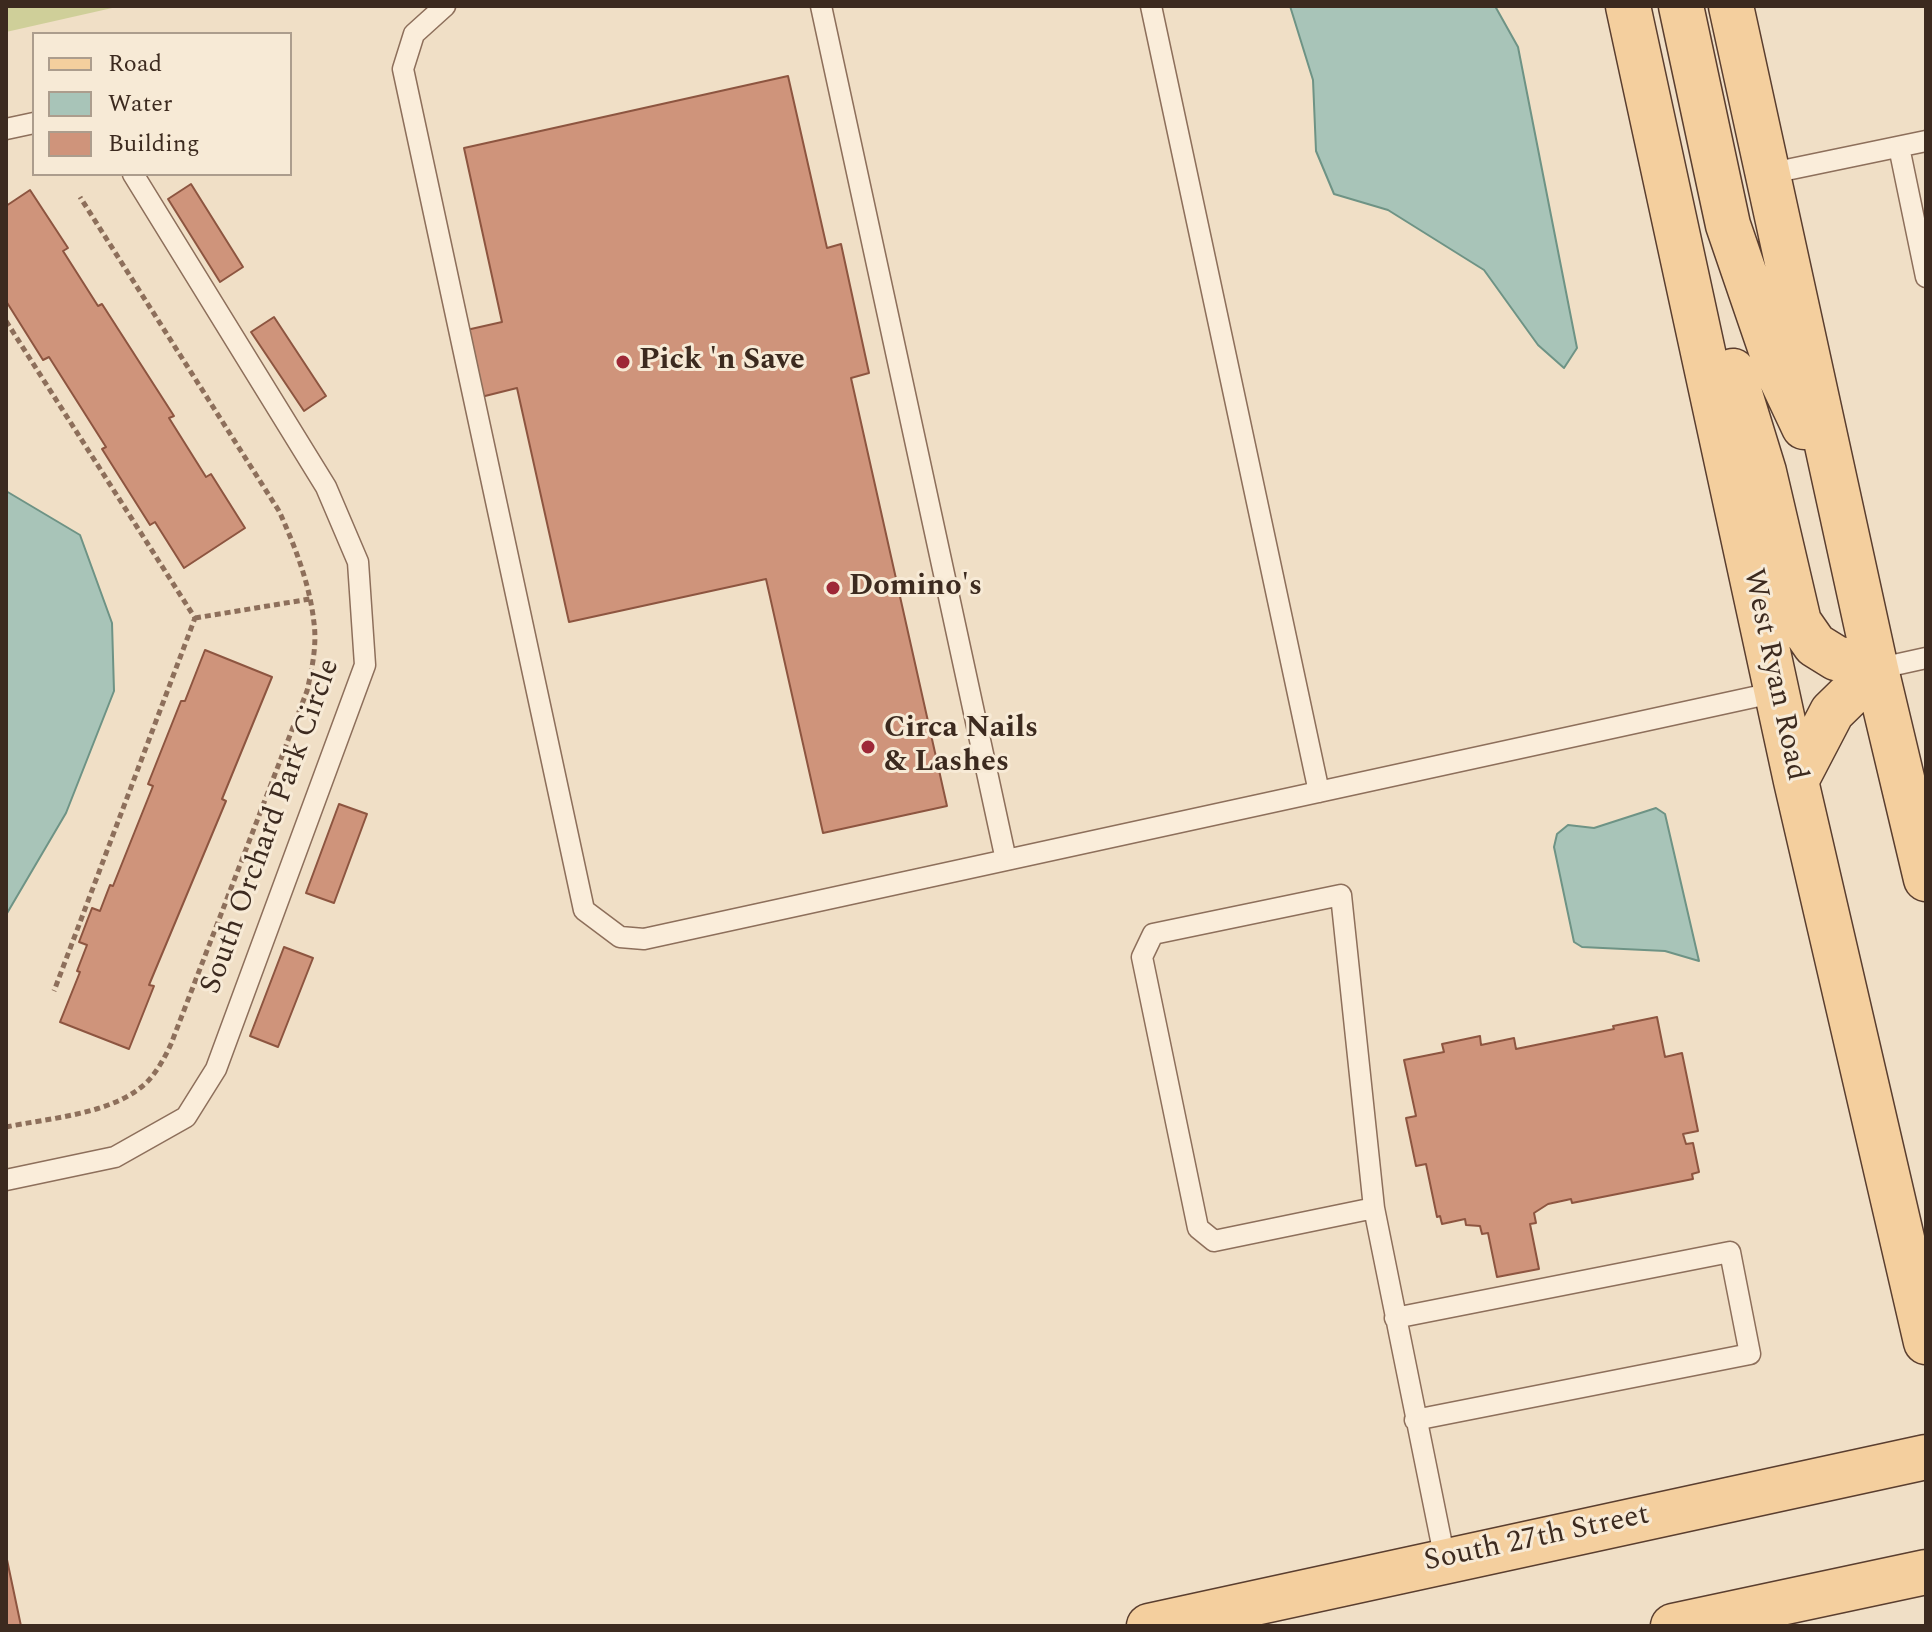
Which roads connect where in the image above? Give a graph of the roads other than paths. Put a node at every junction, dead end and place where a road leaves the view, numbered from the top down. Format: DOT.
graph roads {
  1 [pos="445,6"];
  2 [pos="821,6"];
  3 [pos="1151,6"];
  4 [pos="1628,6"];
  5 [pos="1681,6"];
  6 [pos="1731,6"];
  7 [pos="32,123"];
  8 [pos="6,129"];
  9 [pos="1926,141"];
  10 [pos="1899,147"];
  11 [pos="1767,174"];
  12 [pos="134,176"];
  13 [pos="1678,237"];
  14 [pos="1926,277"];
  15 [pos="1838,498"];
  16 [pos="1926,658"];
  17 [pos="1876,669"];
  18 [pos="1777,692"];
  19 [pos="1796,781"];
  20 [pos="1319,792"];
  21 [pos="1006,860"];
  22 [pos="1926,879"];
  23 [pos="6,1180"];
  24 [pos="1374,1208"];
  25 [pos="1395,1318"];
  26 [pos="1926,1342"];
  27 [pos="1415,1420"];
  28 [pos="1926,1457"];
  29 [pos="1445,1560"];
  30 [pos="1926,1572"];
  31 [pos="1739,1619"];
  32 [pos="1149,1626"];
  33 [pos="1673,1626"];
  1 -- 21 [label="lane"];
  2 -- 21 [label="lane"];
  3 -- 20 [label="lane"];
  4 -- 13 [label="main road, West Ryan Road"];
  5 -- 15 [label="main road"];
  6 -- 11 [label="main road"];
  7 -- 8 [label="lane"];
  9 -- 10 [label="lane"];
  10 -- 11 [label="lane"];
  10 -- 14 [label="lane"];
  11 -- 15 [label="main road"];
  12 -- 23 [label="lane, South Orchard Park Circle"];
  13 -- 17 [label="main road"];
  13 -- 18 [label="main road, West Ryan Road"];
  15 -- 17 [label="main road"];
  16 -- 17 [label="lane"];
  17 -- 19 [label="main road"];
  17 -- 22 [label="main road"];
  18 -- 19 [label="main road, West Ryan Road"];
  18 -- 20 [label="lane"];
  19 -- 26 [label="main road, West Ryan Road"];
  20 -- 21 [label="lane"];
  24 -- 24 [label="lane"];
  24 -- 25 [label="lane"];
  25 -- 27 [label="lane"];
  25 -- 27 [label="lane"];
  27 -- 29 [label="lane"];
  28 -- 29 [label="main road, South 27th Street"];
  29 -- 32 [label="main road, South 27th Street"];
  30 -- 31 [label="main road"];
  31 -- 33 [label="main road"];
}
